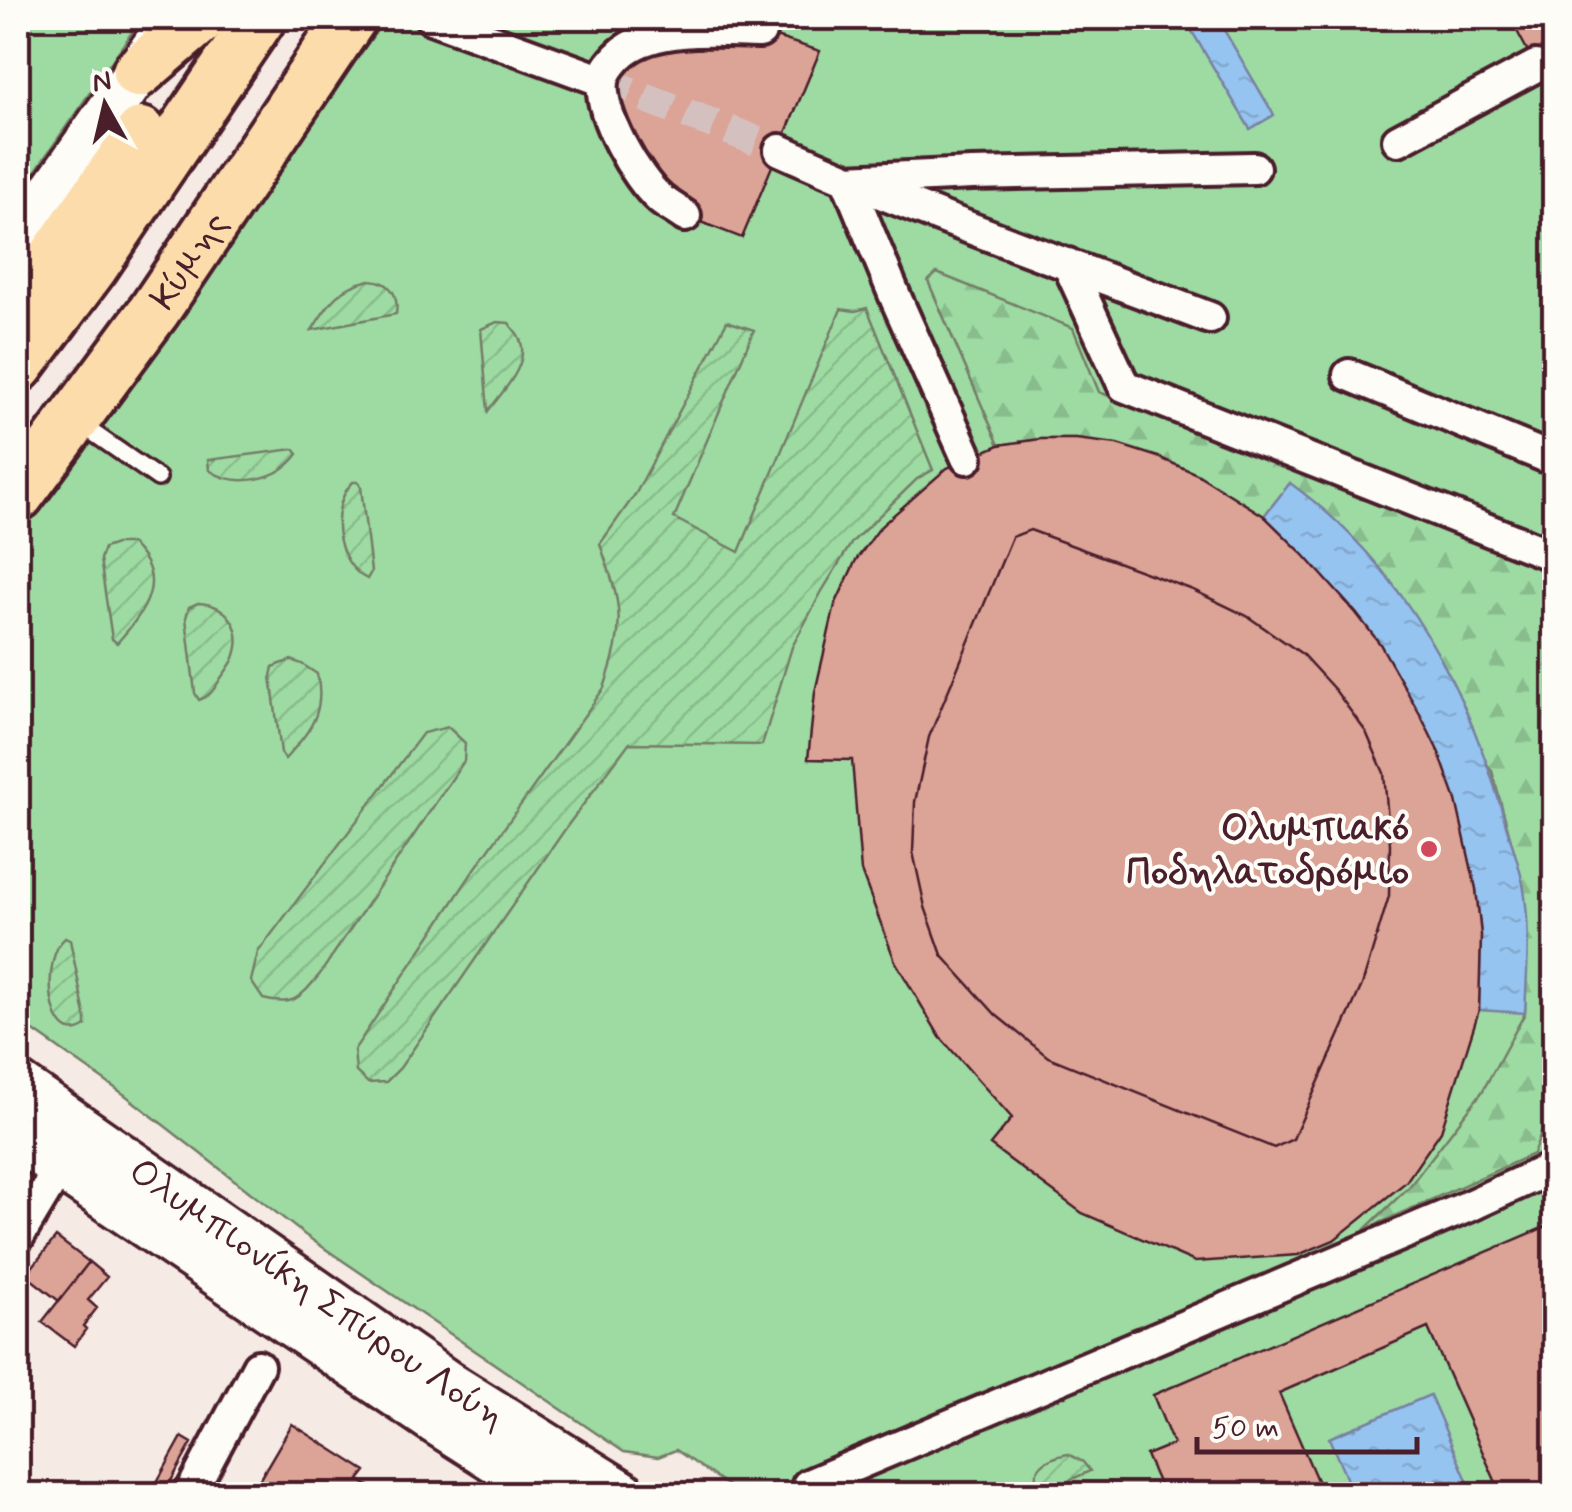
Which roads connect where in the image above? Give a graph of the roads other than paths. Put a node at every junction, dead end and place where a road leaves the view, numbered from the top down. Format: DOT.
graph roads {
  1 [pos="175,18"];
  2 [pos="201,18"];
  3 [pos="219,18"];
  4 [pos="260,18"];
  5 [pos="326,18"];
  6 [pos="351,18"];
  7 [pos="432,18"];
  8 [pos="760,32"];
  9 [pos="1536,66"];
  10 [pos="138,72"];
  11 [pos="602,81"];
  12 [pos="1398,140"];
  13 [pos="780,150"];
  14 [pos="1254,168"];
  15 [pos="847,180"];
  16 [pos="685,216"];
  17 [pos="18,241"];
  18 [pos="1068,264"];
  19 [pos="18,309"];
  20 [pos="1210,318"];
  21 [pos="18,366"];
  22 [pos="1349,375"];
  23 [pos="74,419"];
  24 [pos="18,443"];
  25 [pos="967,458"];
  26 [pos="1554,460"];
  27 [pos="158,478"];
  28 [pos="18,494"];
  29 [pos="1554,556"];
  30 [pos="18,1085"];
  31 [pos="18,1138"];
  32 [pos="60,1166"];
  33 [pos="1554,1167"];
  34 [pos="18,1237"];
  35 [pos="258,1366"];
  36 [pos="808,1485"];
  37 [pos="190,1494"];
  38 [pos="550,1494"];
  39 [pos="623,1494"];
  1 -- 10 [label="main road"];
  2 -- 10 [label="main road"];
  3 -- 19 [label="main road"];
  4 -- 21 [label="main road, Κύμης"];
  5 -- 24 [label="main road, Κύμης"];
  6 -- 23 [label="main road, Κύμης"];
  7 -- 11 [label="street"];
  8 -- 11 [label="street"];
  9 -- 12 [label="street"];
  10 -- 17 [label="main road"];
  11 -- 16 [label="street"];
  13 -- 15 [label="street"];
  14 -- 15 [label="street"];
  15 -- 18 [label="street"];
  15 -- 25 [label="street"];
  18 -- 20 [label="street"];
  18 -- 29 [label="street"];
  22 -- 26 [label="street"];
  23 -- 27 [label="lane"];
  23 -- 28 [label="main road, Κύμης"];
  30 -- 39 [label="main road, Ολυμπιονίκη Σπύρου Λούη"];
  31 -- 32 [label="main road, Ολυμπιονίκη Σπύρου Λούη"];
  32 -- 34 [label="street"];
  32 -- 38 [label="main road, Ολυμπιονίκη Σπύρου Λούη"];
  33 -- 36 [label="street"];
  35 -- 37 [label="street"];
}
